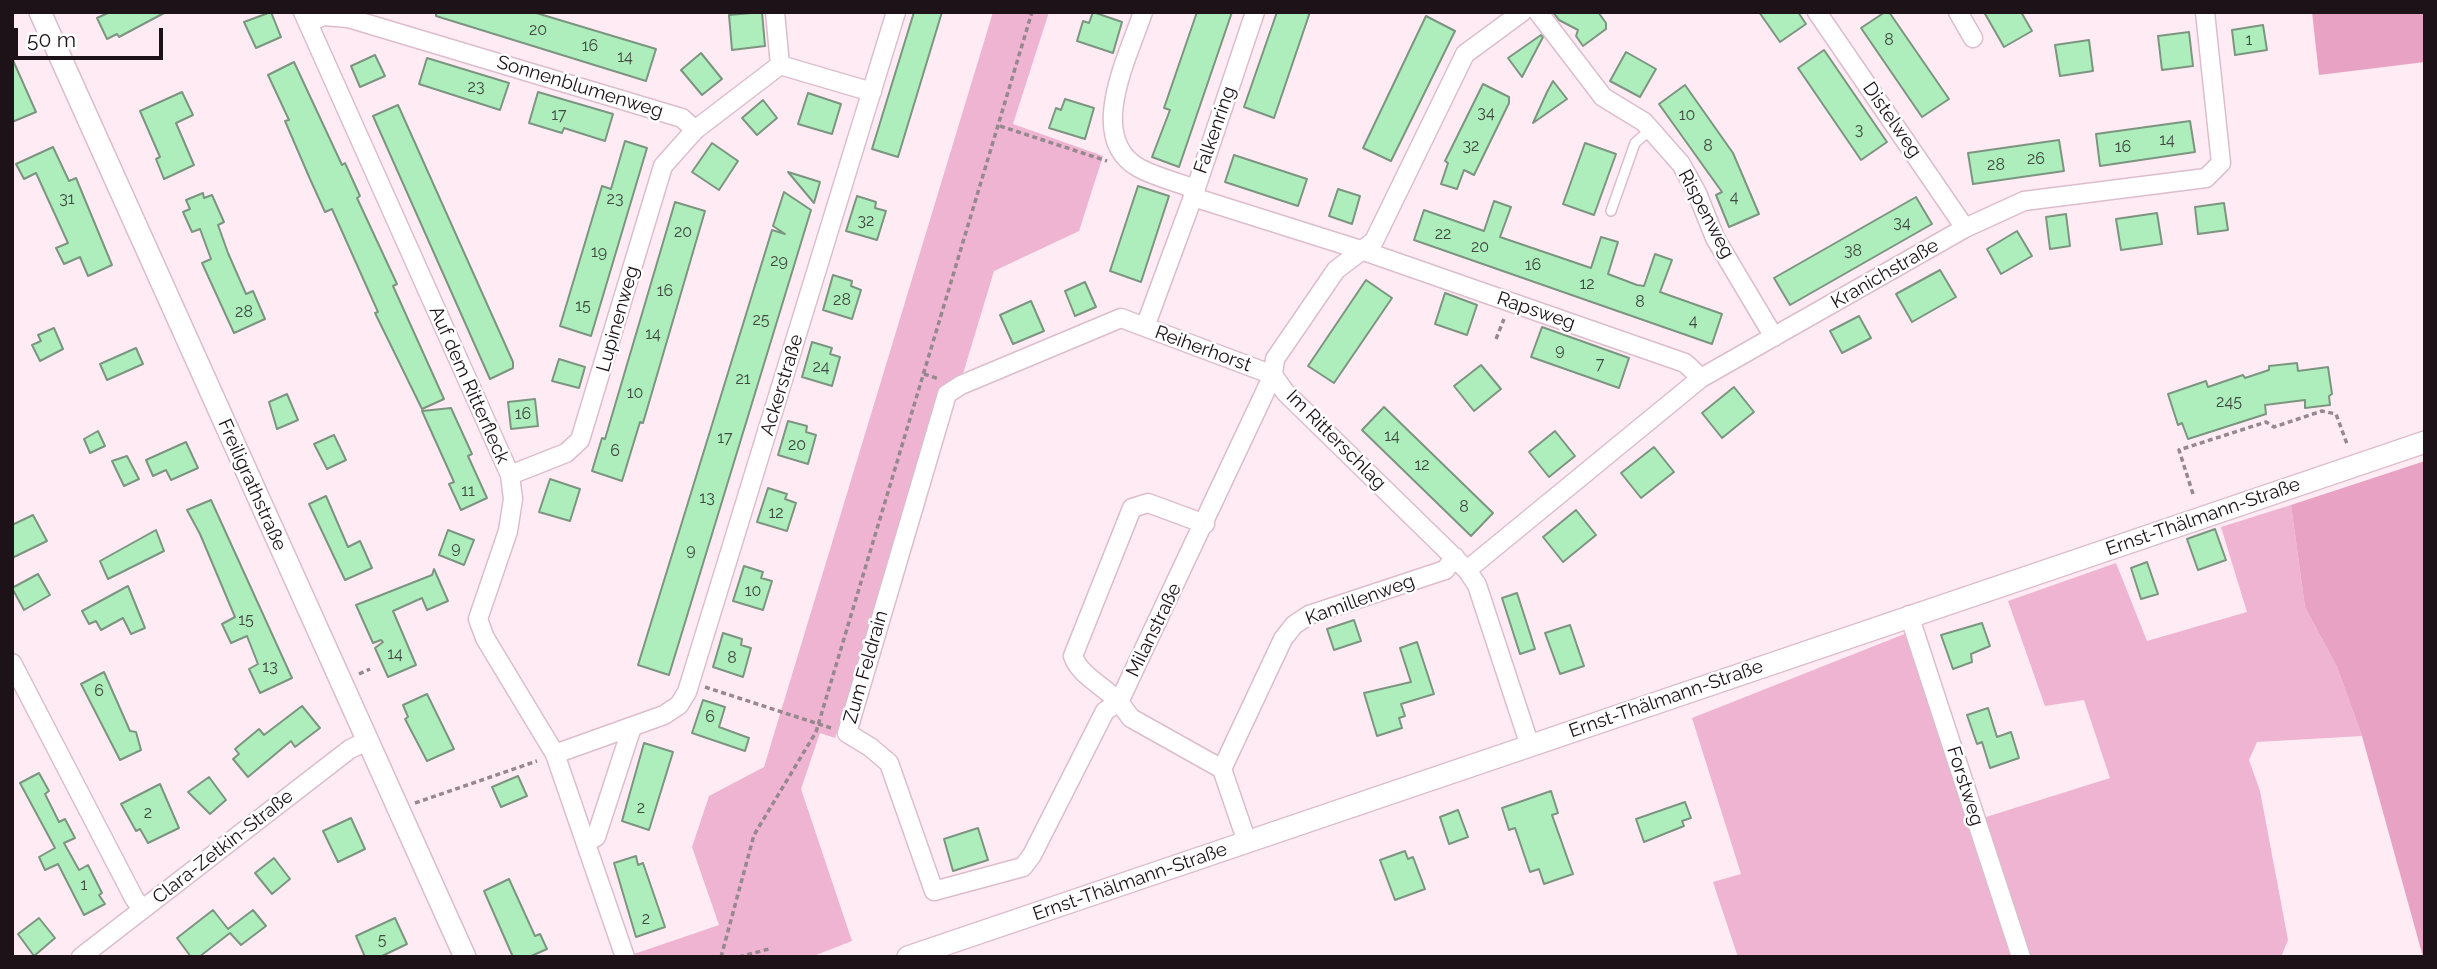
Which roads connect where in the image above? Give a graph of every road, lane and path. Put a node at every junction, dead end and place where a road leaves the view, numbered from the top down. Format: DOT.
graph roads {
  1 [pos="40,12"];
  2 [pos="775,12"];
  3 [pos="896,12"];
  4 [pos="1032,12"];
  5 [pos="1143,12"];
  6 [pos="1255,12"];
  7 [pos="1522,12"];
  8 [pos="1538,12"];
  9 [pos="1817,12"];
  10 [pos="1958,12"];
  11 [pos="2205,12"];
  12 [pos="306,18"];
  13 [pos="1973,38"];
  14 [pos="780,65"];
  15 [pos="872,92"];
  16 [pos="1000,126"];
  17 [pos="1651,129"];
  18 [pos="695,130"];
  19 [pos="1092,156"];
  20 [pos="1194,193"];
  21 [pos="1611,211"];
  22 [pos="1965,228"];
  23 [pos="1364,251"];
  24 [pos="1504,317"];
  25 [pos="1145,327"];
  26 [pos="1774,337"];
  27 [pos="1496,339"];
  28 [pos="1273,374"];
  29 [pos="1702,378"];
  30 [pos="2425,442"];
  31 [pos="2347,444"];
  32 [pos="510,475"];
  33 [pos="2193,494"];
  34 [pos="1205,524"];
  35 [pos="1461,564"];
  36 [pos="1909,615"];
  37 [pos="12,663"];
  38 [pos="690,683"];
  39 [pos="1119,702"];
  40 [pos="818,724"];
  41 [pos="632,727"];
  42 [pos="833,729"];
  43 [pos="366,741"];
  44 [pos="1530,746"];
  45 [pos="555,754"];
  46 [pos="1222,769"];
  47 [pos="398,809"];
  48 [pos="586,842"];
  49 [pos="1247,842"];
  50 [pos="142,909"];
  51 [pos="769,949"];
  52 [pos="81,957"];
  53 [pos="466,957"];
  54 [pos="625,957"];
  55 [pos="720,957"];
  56 [pos="739,957"];
  57 [pos="908,957"];
  58 [pos="2021,957"];
  1 -- 43 [label="street, Freiligrathstraße"];
  2 -- 14 [label="street"];
  3 -- 15 [label="street, Ackerstraße"];
  4 -- 16 [label="path"];
  5 -- 20 [label="street"];
  6 -- 20 [label="street, Falkenring"];
  7 -- 23 [label="street, Im Ritterschlag"];
  8 -- 17 [label="street, Rispenweg"];
  9 -- 22 [label="street, Distelweg"];
  10 -- 13 [label="street"];
  11 -- 22 [label="street, Kranichstraße"];
  12 -- 18 [label="street, Sonnenblumenweg"];
  12 -- 32 [label="street, Auf dem Ritterfleck"];
  14 -- 15 [label="street"];
  14 -- 18 [label="street"];
  15 -- 38 [label="street, Ackerstraße"];
  16 -- 19 [label="path"];
  16 -- 40 [label="path"];
  17 -- 21 [label="lane"];
  17 -- 26 [label="street, Rispenweg"];
  18 -- 32 [label="street, Lupinenweg"];
  20 -- 23 [label="street, Falkenring"];
  20 -- 25 [label="street, Reiherhorst"];
  22 -- 26 [label="street, Kranichstraße"];
  23 -- 28 [label="street, Im Ritterschlag"];
  23 -- 29 [label="street, Rapsweg"];
  24 -- 27 [label="path"];
  25 -- 28 [label="street, Reiherhorst"];
  25 -- 39 [label="street, Zum Feldrain"];
  26 -- 29 [label="street, Kranichstraße"];
  28 -- 34 [label="street, Milanstraße"];
  28 -- 35 [label="street, Im Ritterschlag"];
  29 -- 35 [label="street, Kranichstraße"];
  30 -- 36 [label="street, Ernst-Thälmann-Straße"];
  31 -- 33 [label="path"];
  32 -- 45 [label="street, Auf dem Ritterfleck"];
  34 -- 39 [label="street, Milanstraße"];
  34 -- 39 [label="street"];
  35 -- 44 [label="street, Im Ritterschlag"];
  35 -- 46 [label="street, Kamillenweg"];
  36 -- 44 [label="street, Ernst-Thälmann-Straße"];
  36 -- 58 [label="street, Forstweg"];
  37 -- 50 [label="street"];
  38 -- 40 [label="path"];
  38 -- 41 [label="street, Ackerstraße"];
  39 -- 46 [label="street"];
  40 -- 42 [label="path"];
  40 -- 55 [label="path"];
  41 -- 45 [label="street, Ackerstraße"];
  41 -- 48 [label="street"];
  43 -- 47 [label="street, Freiligrathstraße"];
  43 -- 50 [label="street, Clara-Zetkin-Straße"];
  44 -- 49 [label="street, Ernst-Thälmann-Straße"];
  45 -- 47 [label="path"];
  45 -- 48 [label="street, Auf dem Ritterfleck"];
  46 -- 49 [label="street"];
  47 -- 53 [label="street, Freiligrathstraße"];
  48 -- 54 [label="street, Auf dem Ritterfleck"];
  49 -- 57 [label="street, Ernst-Thälmann-Straße"];
  50 -- 52 [label="street, Clara-Zetkin-Straße"];
  51 -- 56 [label="path"];
}
